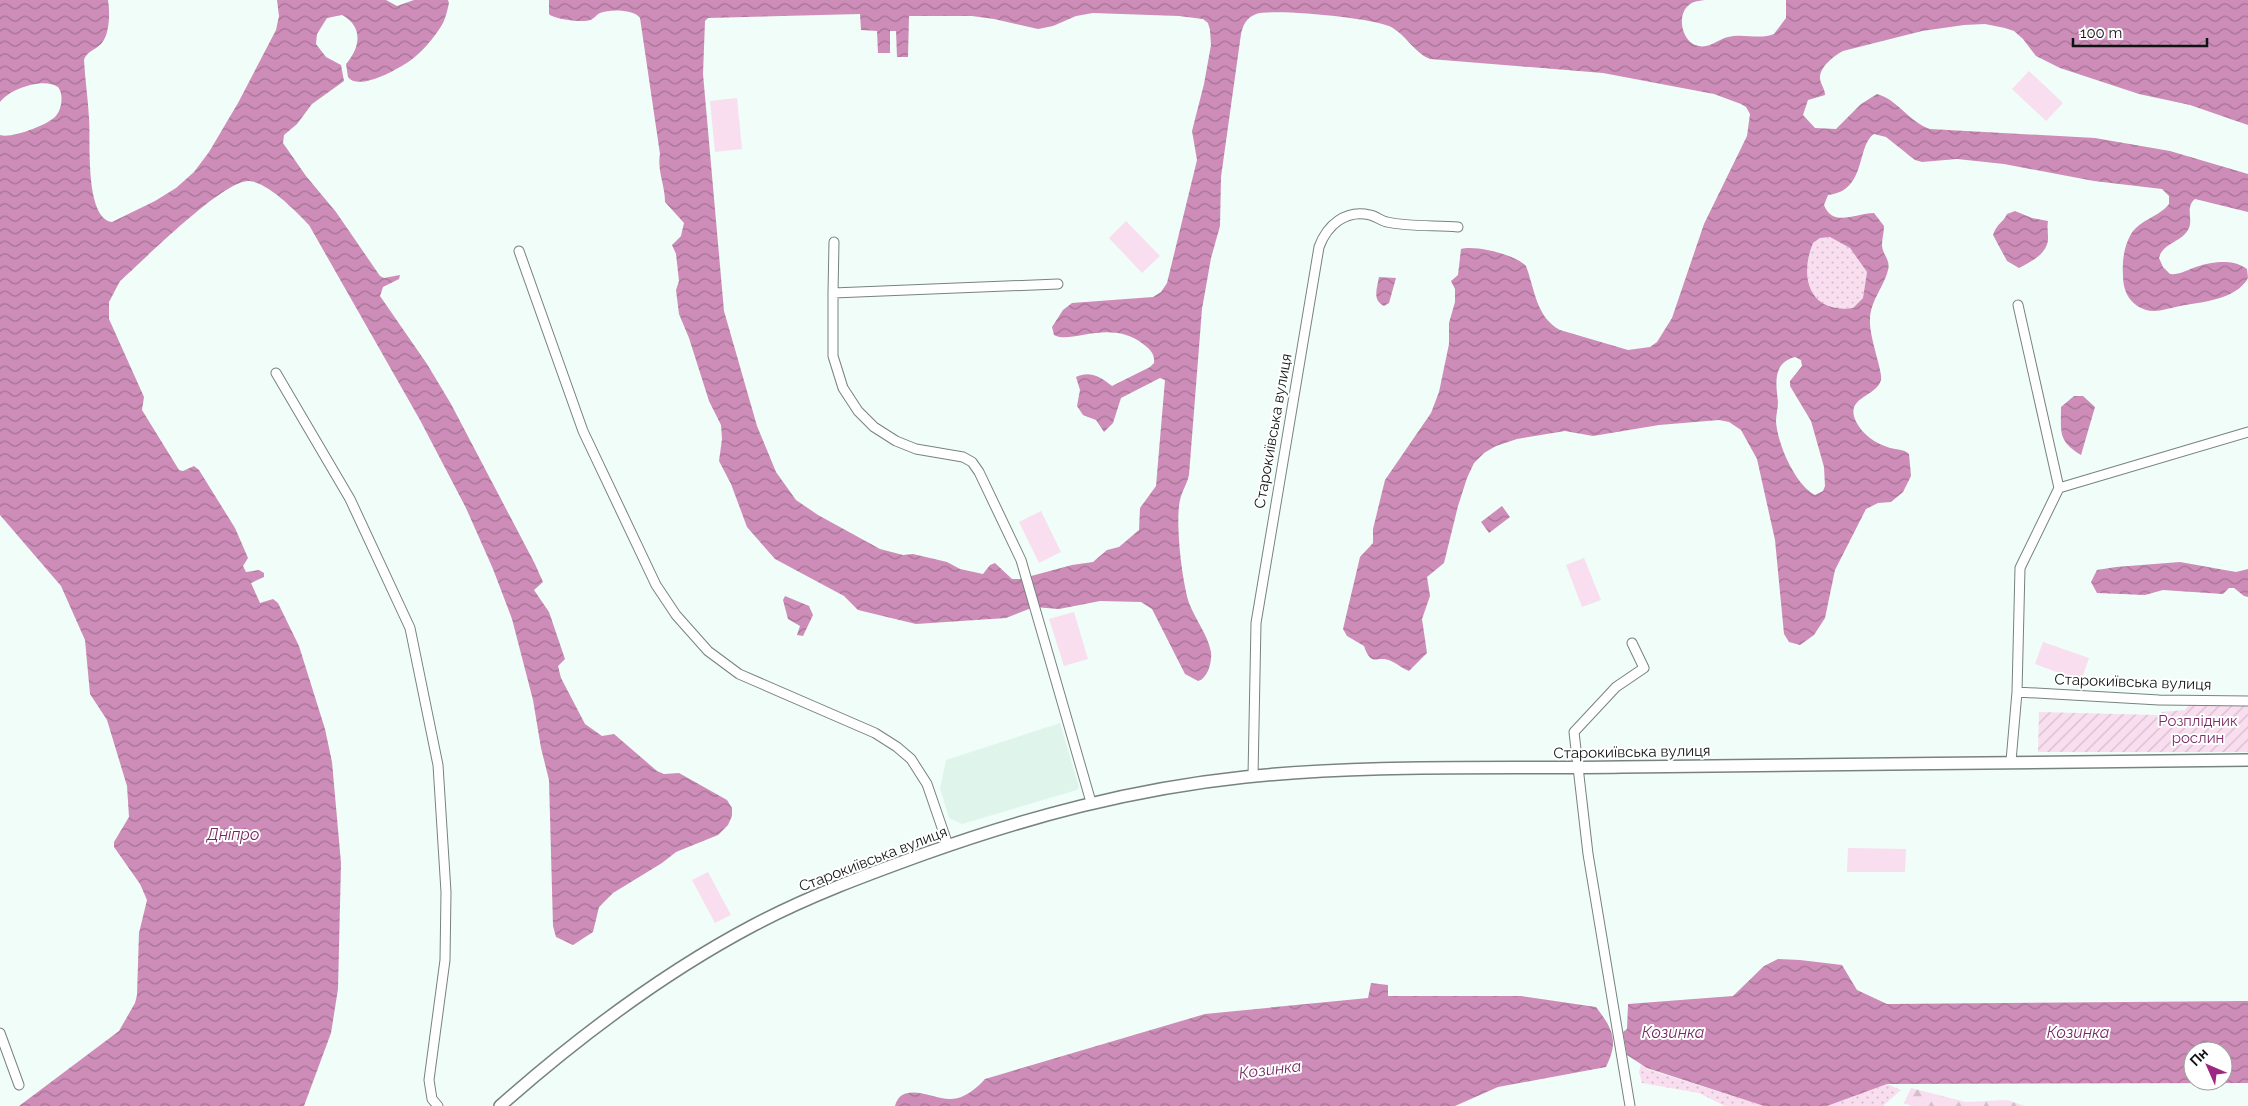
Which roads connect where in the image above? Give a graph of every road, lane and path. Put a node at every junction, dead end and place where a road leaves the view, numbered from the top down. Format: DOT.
graph roads {
  1 [pos="1458,227"];
  2 [pos="834,242"];
  3 [pos="519,252"];
  4 [pos="1058,284"];
  5 [pos="833,293"];
  6 [pos="2018,305"];
  7 [pos="276,373"];
  8 [pos="2248,432"];
  9 [pos="2059,488"];
  10 [pos="1632,643"];
  11 [pos="2017,692"];
  12 [pos="2248,701"];
  13 [pos="2248,760"];
  14 [pos="2011,761"];
  15 [pos="1577,768"];
  16 [pos="1253,776"];
  17 [pos="1091,802"];
  18 [pos="948,845"];
  19 [pos="0,1033"];
  20 [pos="19,1085"];
  21 [pos="438,1106"];
  22 [pos="500,1106"];
  23 [pos="1630,1106"];
  1 -- 16 [label="street, Старокиївська вулиця"];
  2 -- 5 [label="street"];
  3 -- 18 [label="street"];
  4 -- 5 [label="street"];
  5 -- 17 [label="street"];
  6 -- 9 [label="street"];
  7 -- 21 [label="street"];
  8 -- 9 [label="street"];
  9 -- 11 [label="street"];
  10 -- 15 [label="street"];
  11 -- 12 [label="street, Старокиївська вулиця"];
  11 -- 14 [label="street"];
  13 -- 14 [label="street, Старокиївська вулиця"];
  14 -- 15 [label="street, Старокиївська вулиця"];
  15 -- 16 [label="street, Старокиївська вулиця"];
  15 -- 23 [label="street"];
  16 -- 17 [label="street, Старокиївська вулиця"];
  17 -- 18 [label="street, Старокиївська вулиця"];
  18 -- 22 [label="street, Старокиївська вулиця"];
  19 -- 20 [label="street"];
}
